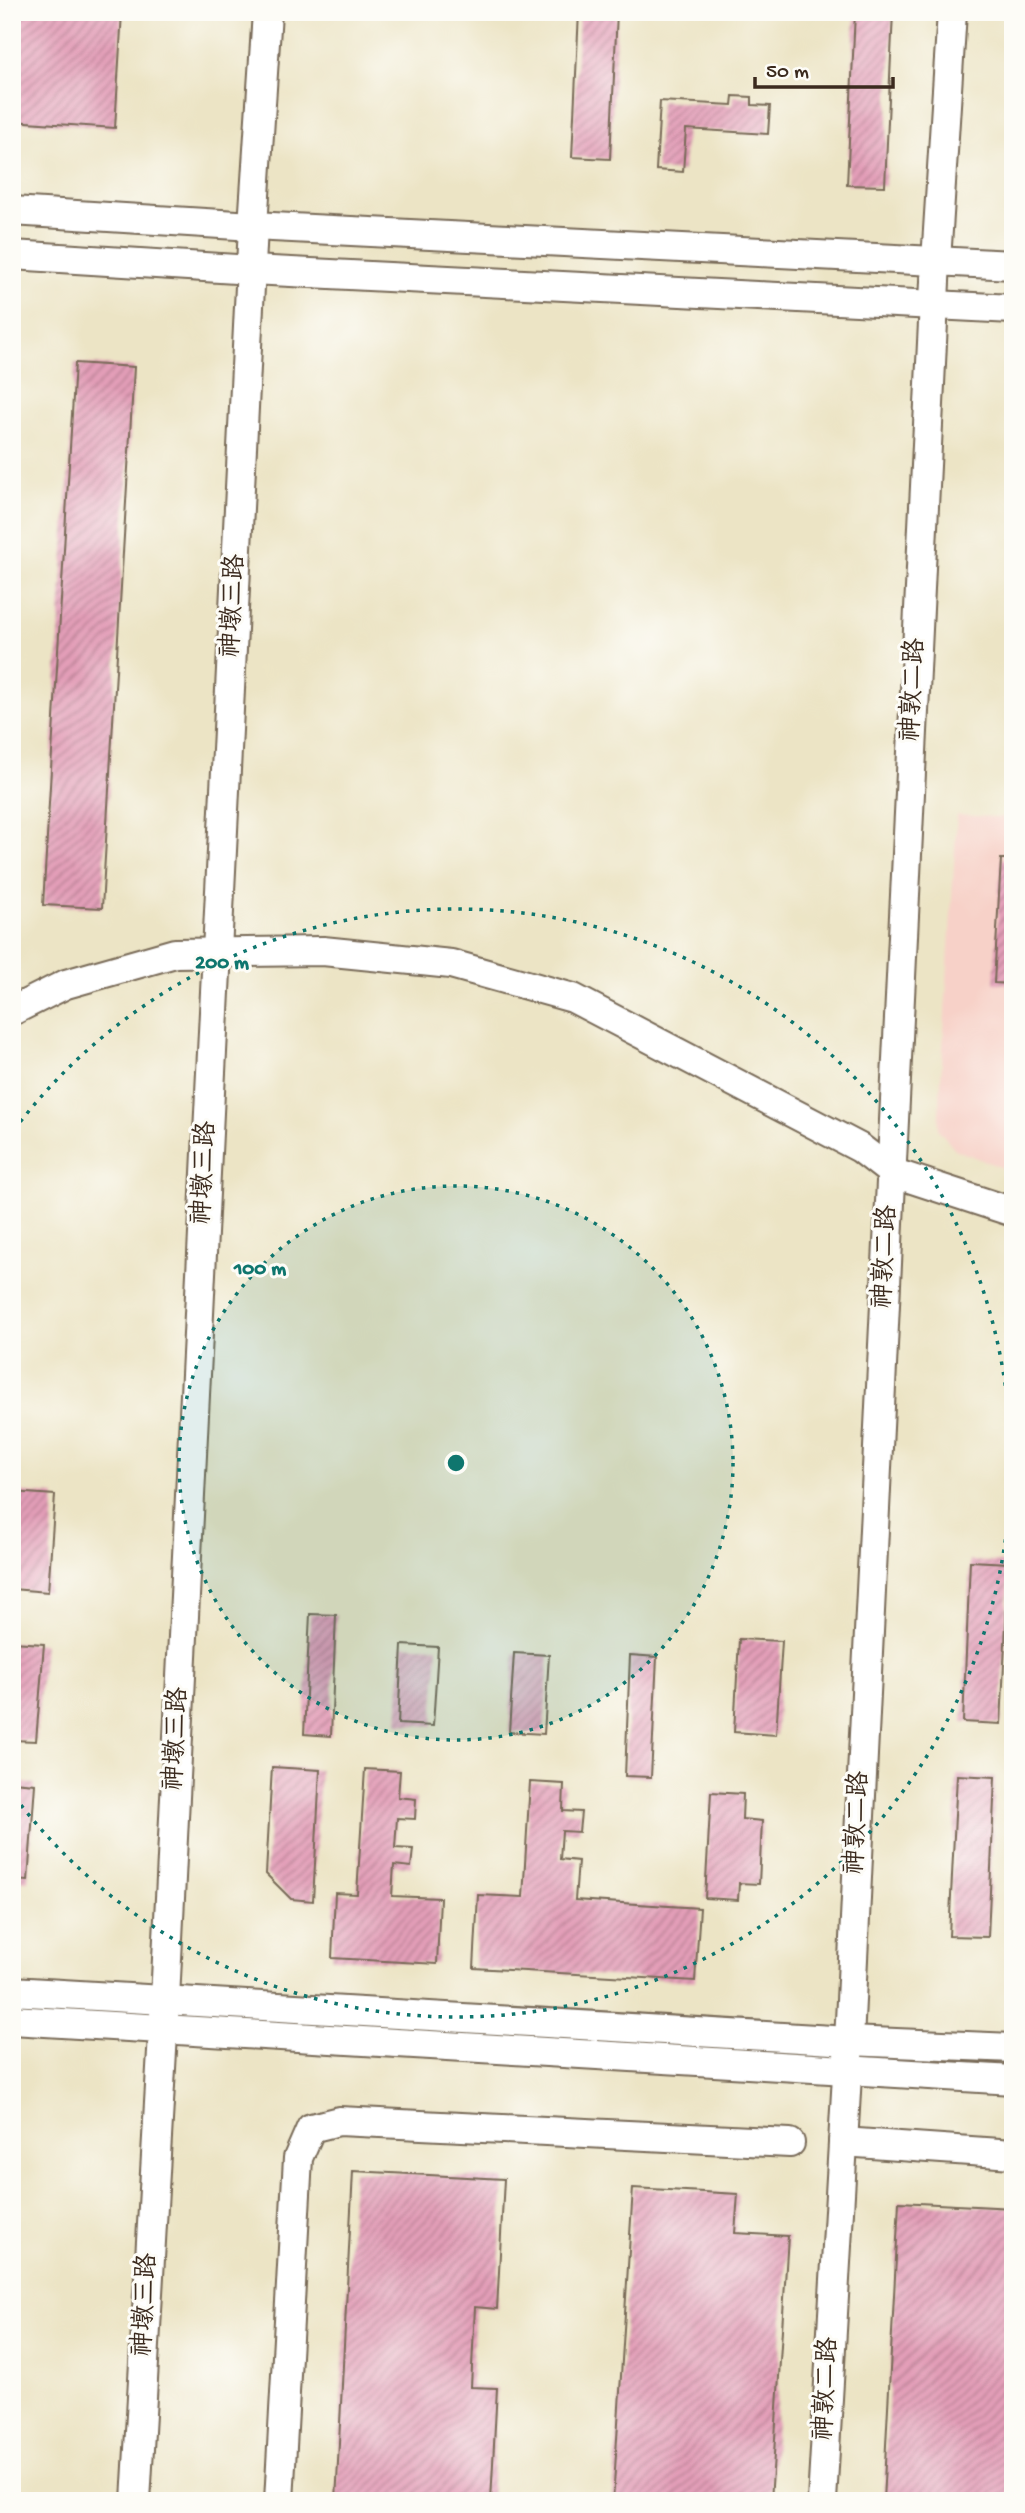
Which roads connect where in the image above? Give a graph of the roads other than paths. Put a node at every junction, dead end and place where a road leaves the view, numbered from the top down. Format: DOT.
graph roads {
  1 [pos="267,12"];
  2 [pos="952,12"];
  3 [pos="12,211"];
  4 [pos="253,226"];
  5 [pos="12,255"];
  6 [pos="936,261"];
  7 [pos="1013,265"];
  8 [pos="252,271"];
  9 [pos="934,305"];
  10 [pos="1013,309"];
  11 [pos="217,952"];
  12 [pos="12,1011"];
  13 [pos="891,1172"];
  14 [pos="1013,1212"];
  15 [pos="12,1991"];
  16 [pos="165,1999"];
  17 [pos="12,2020"];
  18 [pos="163,2028"];
  19 [pos="849,2041"];
  20 [pos="1013,2048"];
  21 [pos="847,2070"];
  22 [pos="1013,2080"];
  23 [pos="843,2142"];
  24 [pos="790,2143"];
  25 [pos="1013,2154"];
  26 [pos="136,2501"];
  27 [pos="279,2501"];
  28 [pos="822,2501"];
  1 -- 4 [label="street, 神墩三路"];
  2 -- 6 [label="street, 神敦二路"];
  3 -- 4 [label="street"];
  4 -- 6 [label="street"];
  4 -- 8 [label="street, 神墩三路"];
  5 -- 8 [label="street"];
  6 -- 7 [label="street"];
  6 -- 9 [label="street, 神敦二路"];
  8 -- 9 [label="street"];
  8 -- 11 [label="street, 神墩三路"];
  9 -- 10 [label="street"];
  9 -- 13 [label="street, 神敦二路"];
  11 -- 12 [label="street"];
  11 -- 13 [label="street"];
  11 -- 16 [label="street, 神墩三路"];
  13 -- 14 [label="street"];
  13 -- 19 [label="street, 神敦二路"];
  15 -- 16 [label="street"];
  16 -- 18 [label="street, 神墩三路"];
  16 -- 19 [label="street"];
  17 -- 18 [label="street"];
  18 -- 21 [label="street"];
  18 -- 26 [label="street, 神墩三路"];
  19 -- 20 [label="street"];
  19 -- 21 [label="street, 神敦二路"];
  21 -- 22 [label="street"];
  21 -- 23 [label="street, 神敦二路"];
  23 -- 25 [label="street"];
  23 -- 28 [label="street, 神敦二路"];
  24 -- 27 [label="street"];
}
